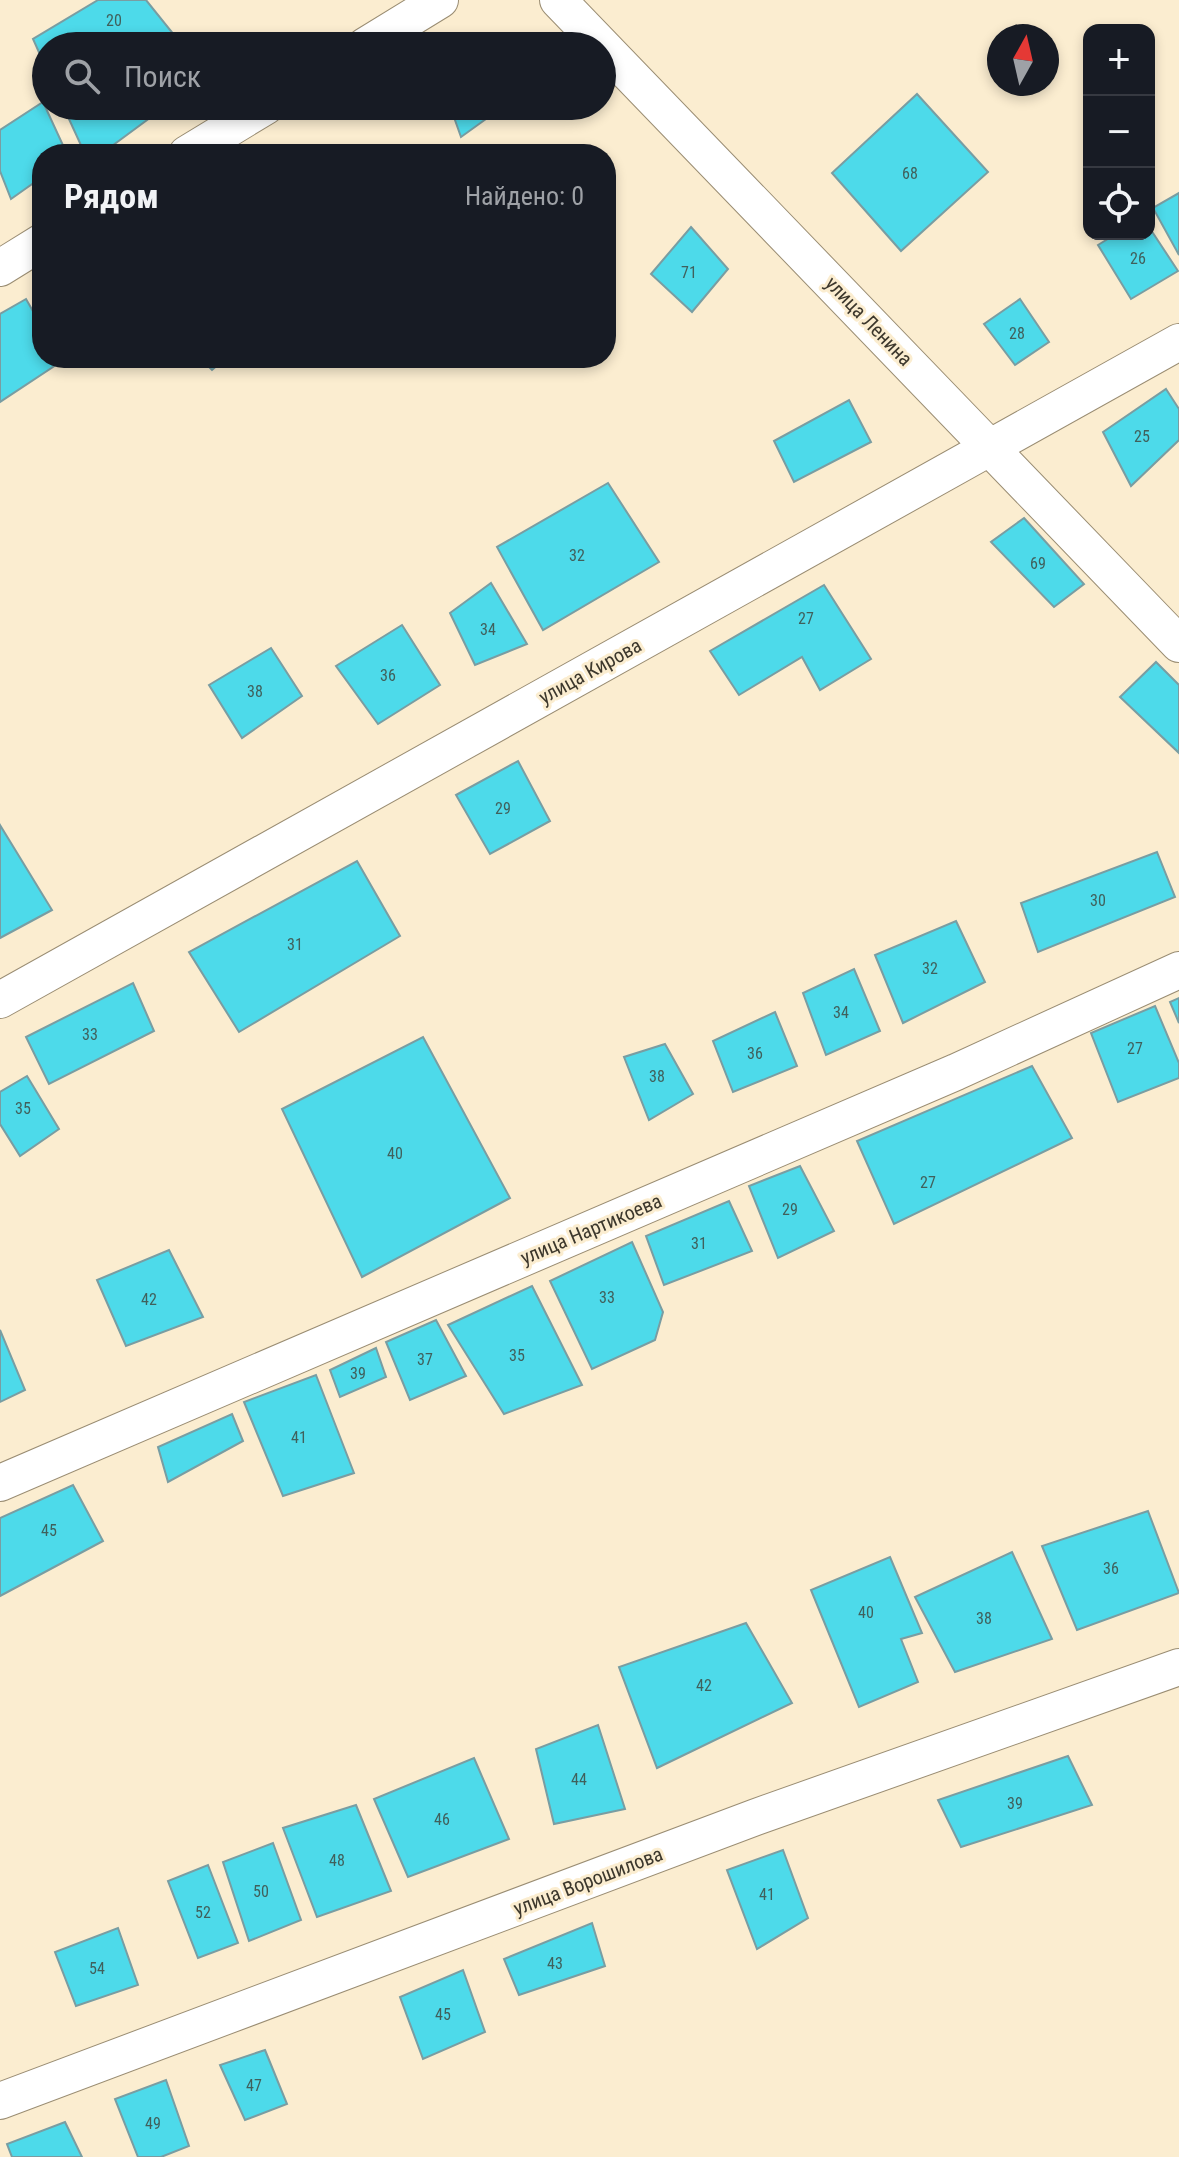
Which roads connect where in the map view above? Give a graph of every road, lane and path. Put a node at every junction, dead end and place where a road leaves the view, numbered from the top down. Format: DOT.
graph roads {
  1 [pos="440,0"];
  2 [pos="558,0"];
  3 [pos="388,32"];
  4 [pos="589,32"];
  5 [pos="616,60"];
  6 [pos="243,120"];
  7 [pos="203,144"];
  8 [pos="32,248"];
  9 [pos="0,268"];
  10 [pos="1179,342"];
  11 [pos="992,447"];
  12 [pos="1179,644"];
  13 [pos="1179,970"];
  14 [pos="0,1000"];
  15 [pos="0,1483"];
  16 [pos="1179,1667"];
  17 [pos="0,2101"];
  1 -- 3 [label="street"];
  2 -- 4 [label="street, улица Ленина"];
  5 -- 11 [label="street, улица Ленина"];
  6 -- 7 [label="street"];
  8 -- 9 [label="street"];
  10 -- 11 [label="street, улица Кирова"];
  11 -- 12 [label="street, улица Ленина"];
  11 -- 14 [label="street, улица Кирова"];
  13 -- 15 [label="street, улица Нартикоева"];
  16 -- 17 [label="street, улица Ворошилова"];
}
